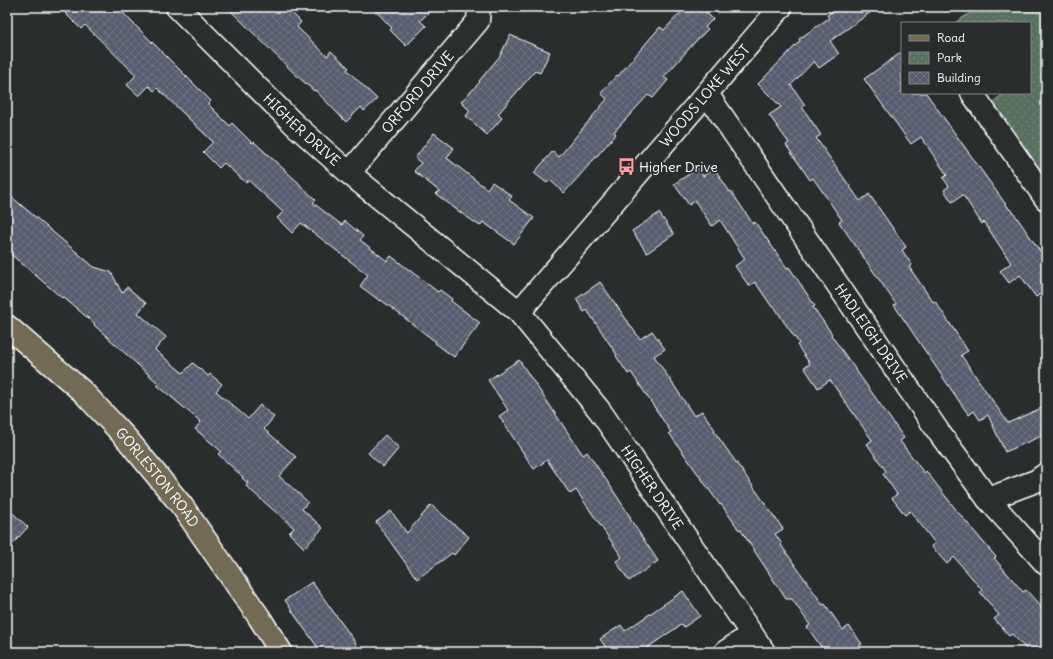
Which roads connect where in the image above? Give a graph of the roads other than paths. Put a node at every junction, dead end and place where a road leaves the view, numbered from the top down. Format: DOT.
graph roads {
  1 [pos="177,7"];
  2 [pos="479,7"];
  3 [pos="781,7"];
  4 [pos="707,94"];
  5 [pos="973,94"];
  6 [pos="349,174"];
  7 [pos="1046,198"];
  8 [pos="519,312"];
  9 [pos="7,326"];
  10 [pos="1046,474"];
  11 [pos="988,499"];
  12 [pos="1046,564"];
  13 [pos="751,635"];
  14 [pos="281,652"];
  15 [pos="725,652"];
  16 [pos="764,652"];
  1 -- 6 [label="street, HIGHER DRIVE"];
  2 -- 6 [label="street, ORFORD DRIVE"];
  3 -- 4 [label="street, WOODS LOKE WEST"];
  4 -- 8 [label="street, WOODS LOKE WEST"];
  4 -- 11 [label="street, HADLEIGH DRIVE"];
  5 -- 7 [label="street"];
  6 -- 8 [label="street, HIGHER DRIVE"];
  8 -- 13 [label="street, HIGHER DRIVE"];
  9 -- 14 [label="main road, GORLESTON ROAD"];
  10 -- 11 [label="street"];
  11 -- 12 [label="street, HADLEIGH DRIVE"];
  13 -- 15 [label="street"];
  13 -- 16 [label="street, HIGHER DRIVE"];
}
